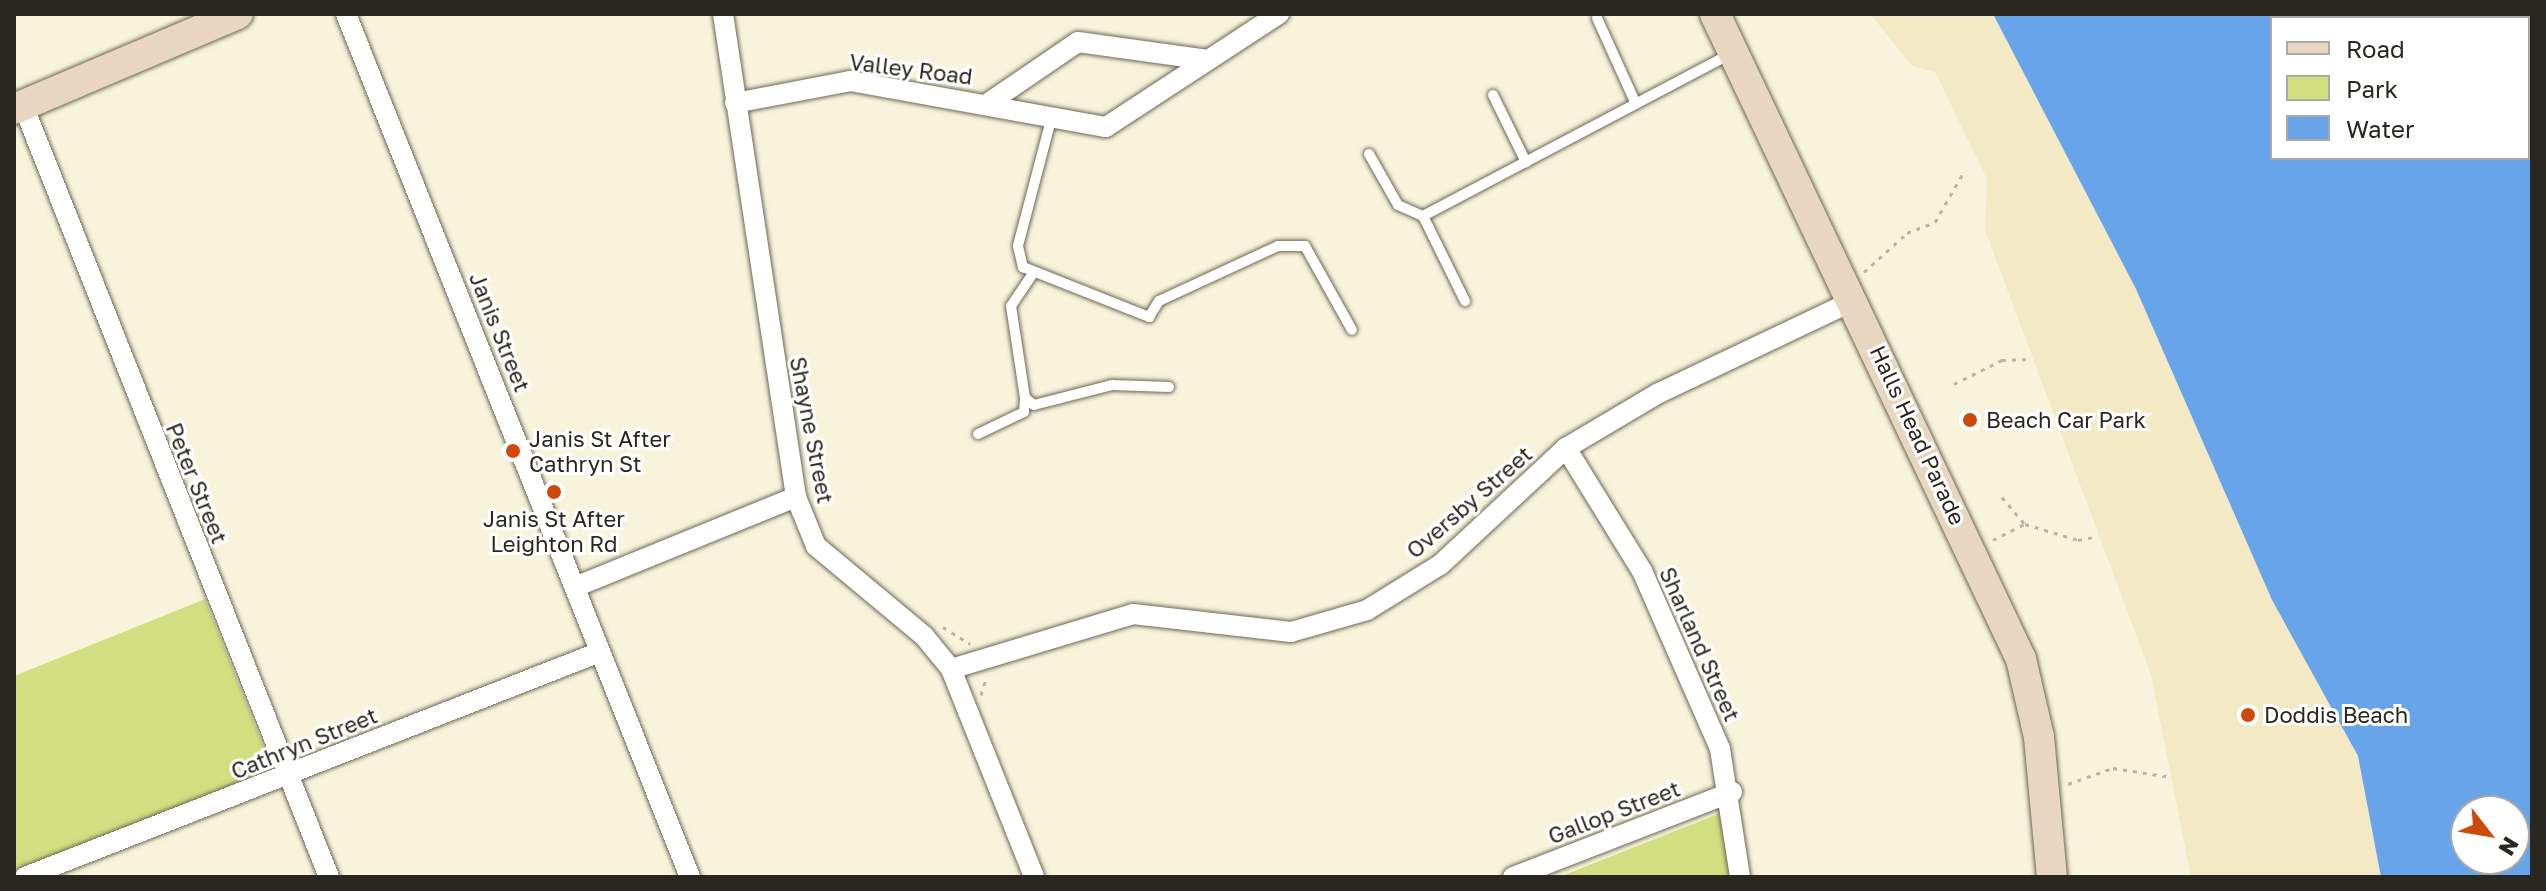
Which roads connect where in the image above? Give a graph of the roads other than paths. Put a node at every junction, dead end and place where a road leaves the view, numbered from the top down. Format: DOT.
graph roads {
  1 [pos="238,14"];
  2 [pos="723,14"];
  3 [pos="1279,14"];
  4 [pos="1715,14"];
  5 [pos="353,18"];
  6 [pos="1597,18"];
  7 [pos="1734,52"];
  8 [pos="1208,60"];
  9 [pos="1493,95"];
  10 [pos="735,103"];
  11 [pos="987,104"];
  12 [pos="1636,104"];
  13 [pos="18,107"];
  14 [pos="1052,116"];
  15 [pos="1369,154"];
  16 [pos="1526,162"];
  17 [pos="1423,216"];
  18 [pos="1034,272"];
  19 [pos="1857,289"];
  20 [pos="1465,301"];
  21 [pos="1352,330"];
  22 [pos="1169,387"];
  23 [pos="1025,398"];
  24 [pos="978,434"];
  25 [pos="1566,448"];
  26 [pos="796,497"];
  27 [pos="575,587"];
  28 [pos="600,652"];
  29 [pos="951,669"];
  30 [pos="287,776"];
  31 [pos="1732,792"];
  32 [pos="25,877"];
  33 [pos="329,877"];
  34 [pos="690,877"];
  35 [pos="1034,877"];
  36 [pos="1513,877"];
  37 [pos="1740,877"];
  38 [pos="2052,877"];
  1 -- 13 [label="street"];
  2 -- 10 [label="street, Shayne Street"];
  3 -- 8 [label="street, Valley Road"];
  4 -- 7 [label="street, Halls Head Parade"];
  5 -- 27 [label="street, Janis Street"];
  6 -- 12 [label="lane"];
  7 -- 12 [label="lane"];
  7 -- 19 [label="street, Halls Head Parade"];
  8 -- 11 [label="street, Valley Road"];
  8 -- 14 [label="street, Valley Road"];
  9 -- 16 [label="lane"];
  10 -- 11 [label="street, Valley Road"];
  10 -- 26 [label="street, Shayne Street"];
  11 -- 14 [label="street, Valley Road"];
  12 -- 16 [label="lane"];
  13 -- 30 [label="street, Peter Street"];
  14 -- 18 [label="lane"];
  15 -- 17 [label="lane"];
  16 -- 17 [label="lane"];
  17 -- 20 [label="lane"];
  18 -- 21 [label="lane"];
  18 -- 23 [label="lane"];
  19 -- 25 [label="street, Oversby Street"];
  19 -- 38 [label="street, Halls Head Parade"];
  22 -- 23 [label="lane"];
  23 -- 24 [label="lane"];
  25 -- 29 [label="street, Oversby Street"];
  25 -- 31 [label="street, Sharland Street"];
  26 -- 27 [label="street"];
  26 -- 29 [label="street, Shayne Street"];
  27 -- 28 [label="street, Janis Street"];
  28 -- 30 [label="street, Cathryn Street"];
  28 -- 34 [label="street, Janis Street"];
  29 -- 35 [label="street, Shayne Street"];
  30 -- 32 [label="street, Cathryn Street"];
  30 -- 33 [label="street, Peter Street"];
  31 -- 36 [label="street, Gallop Street"];
  31 -- 37 [label="street, Sharland Street"];
}
